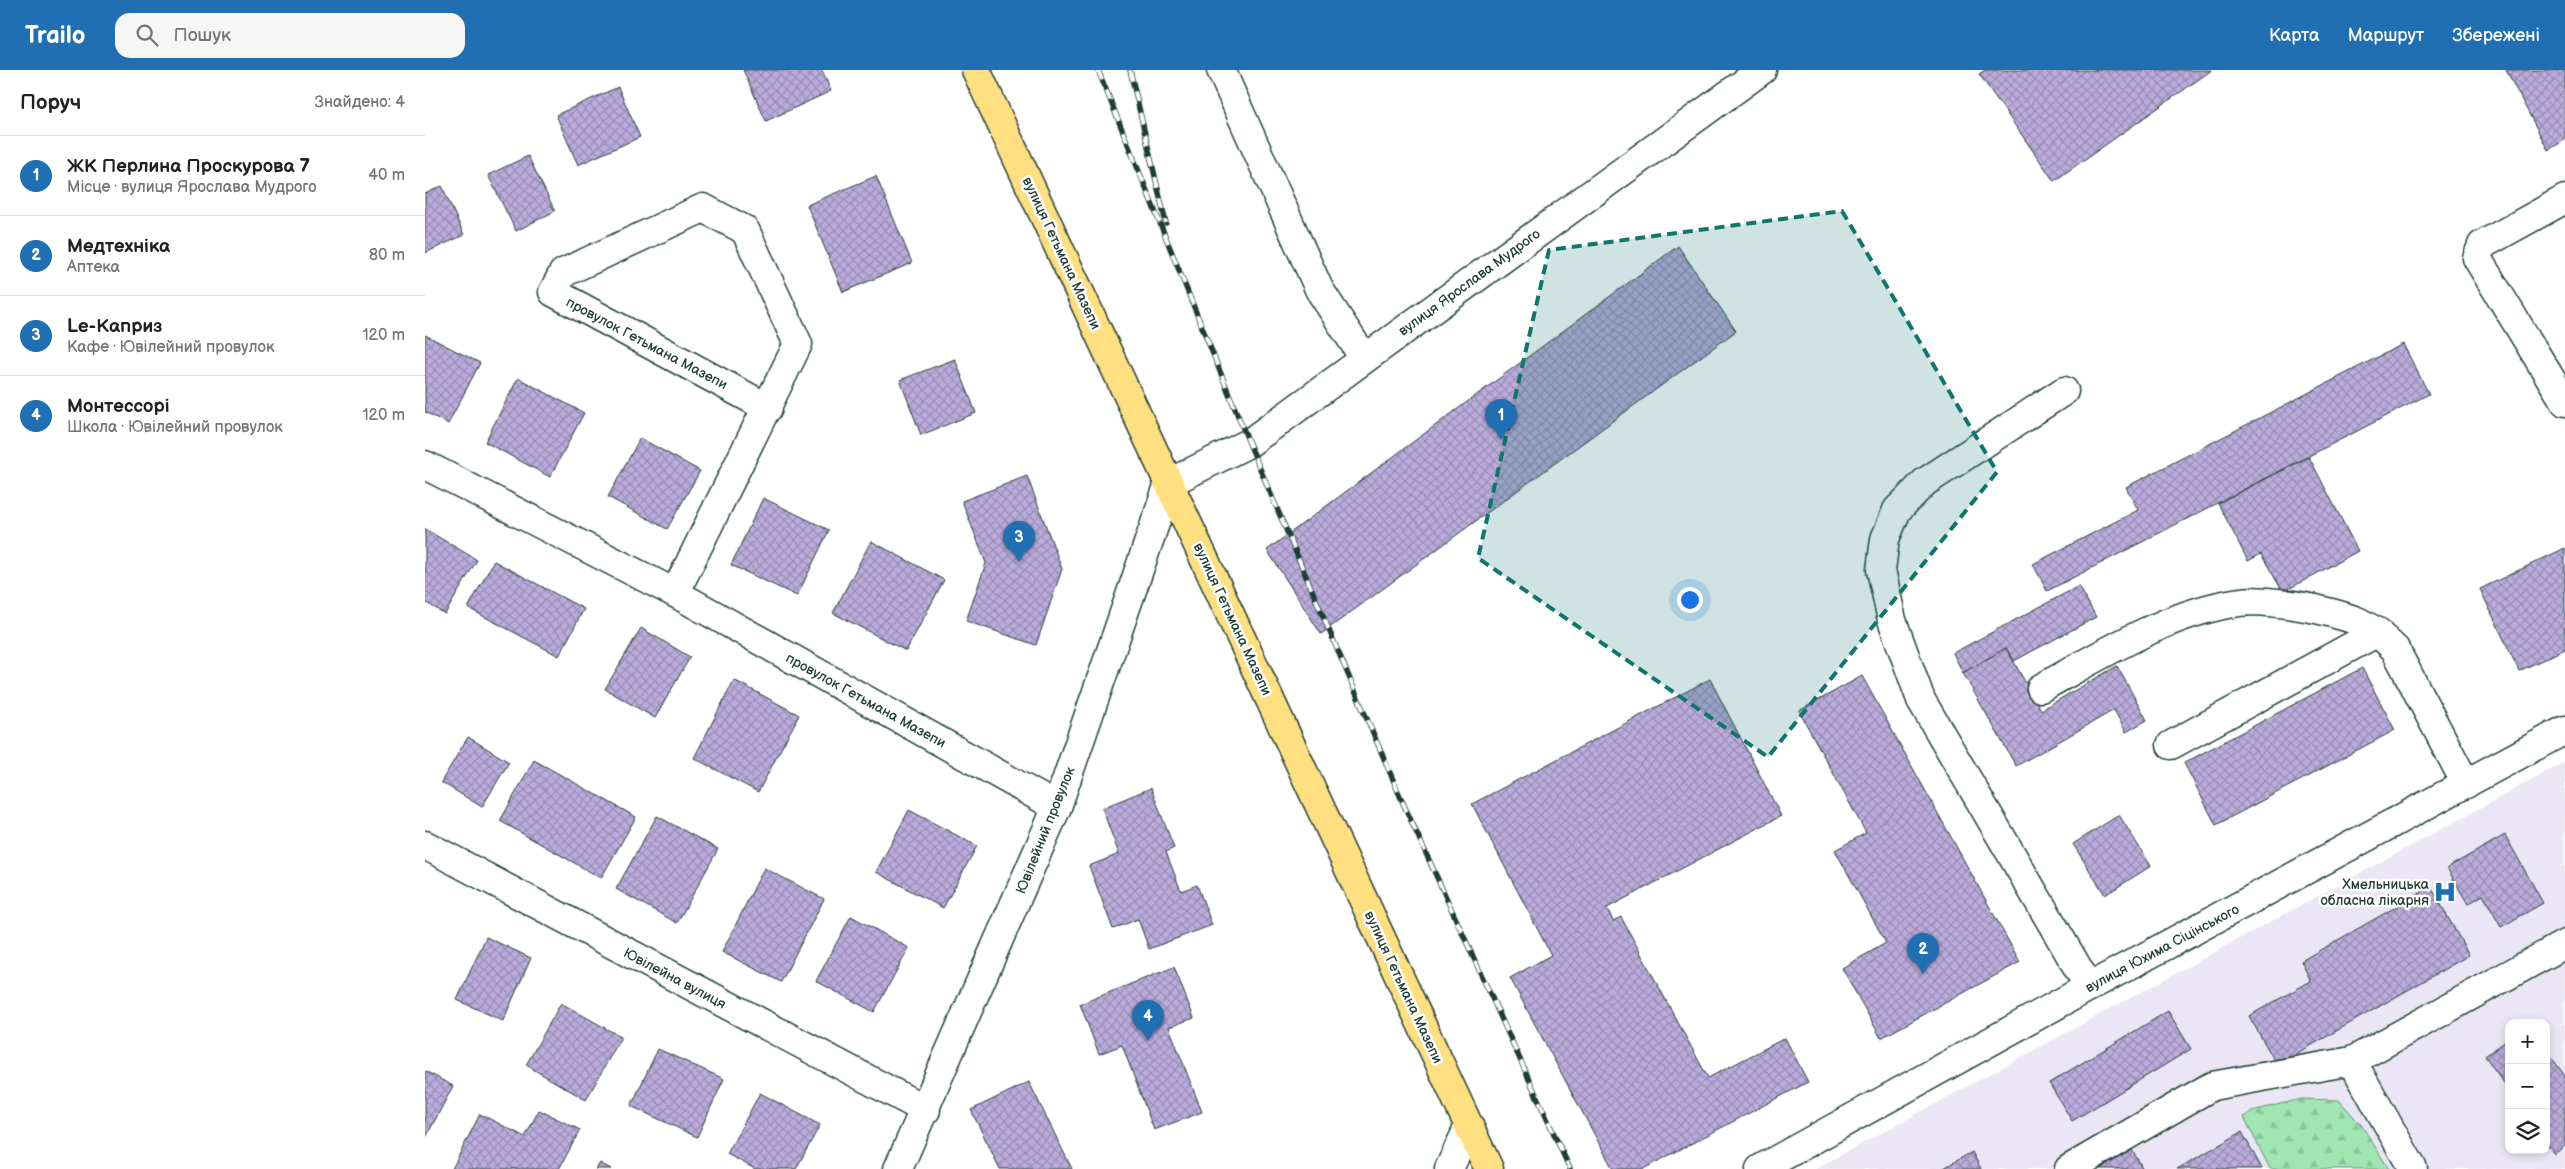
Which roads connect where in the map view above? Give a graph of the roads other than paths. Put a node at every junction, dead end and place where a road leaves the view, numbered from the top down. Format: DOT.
graph roads {
  1 [pos="976,70"];
  2 [pos="1221,70"];
  3 [pos="1762,70"];
  4 [pos="2565,199"];
  5 [pos="1364,358"];
  6 [pos="2064,391"];
  7 [pos="2565,402"];
  8 [pos="768,408"];
  9 [pos="425,465"];
  10 [pos="1169,483"];
  11 [pos="675,593"];
  12 [pos="2378,632"];
  13 [pos="2041,688"];
  14 [pos="2565,730"];
  15 [pos="2171,745"];
  16 [pos="2466,784"];
  17 [pos="1057,807"];
  18 [pos="425,845"];
  19 [pos="2565,944"];
  20 [pos="2089,987"];
  21 [pos="2352,1061"];
  22 [pos="926,1110"];
  23 [pos="1469,1126"];
  24 [pos="898,1169"];
  25 [pos="1449,1169"];
  26 [pos="1489,1169"];
  27 [pos="1760,1169"];
  28 [pos="2069,1169"];
  29 [pos="2413,1169"];
  1 -- 10 [label="main road, вулиця Гетьмана Мазепи"];
  2 -- 5 [label="street"];
  3 -- 5 [label="street, вулиця Ярослава Мудрого"];
  4 -- 7 [label="street"];
  5 -- 10 [label="street, вулиця Ярослава Мудрого"];
  6 -- 20 [label="street"];
  8 -- 8 [label="street, провулок Гетьмана Мазепи"];
  8 -- 11 [label="street, провулок Гетьмана Мазепи"];
  9 -- 11 [label="street, провулок Гетьмана Мазепи"];
  10 -- 17 [label="street, Ювілейний провулок"];
  10 -- 23 [label="main road, вулиця Гетьмана Мазепи"];
  11 -- 17 [label="street, провулок Гетьмана Мазепи"];
  12 -- 13 [label="street"];
  12 -- 15 [label="street"];
  12 -- 16 [label="street"];
  14 -- 16 [label="street, вулиця Юхима Сіцінського"];
  16 -- 20 [label="street, вулиця Юхима Сіцінського"];
  17 -- 22 [label="street, Ювілейний провулок"];
  18 -- 22 [label="street, Ювілейна вулиця"];
  19 -- 21 [label="street"];
  20 -- 27 [label="street, вулиця Юхима Сіцінського"];
  21 -- 28 [label="street"];
  21 -- 29 [label="street"];
  22 -- 24 [label="street, Ювілейний провулок"];
  23 -- 25 [label="street"];
  23 -- 26 [label="main road, вулиця Гетьмана Мазепи"];
}
